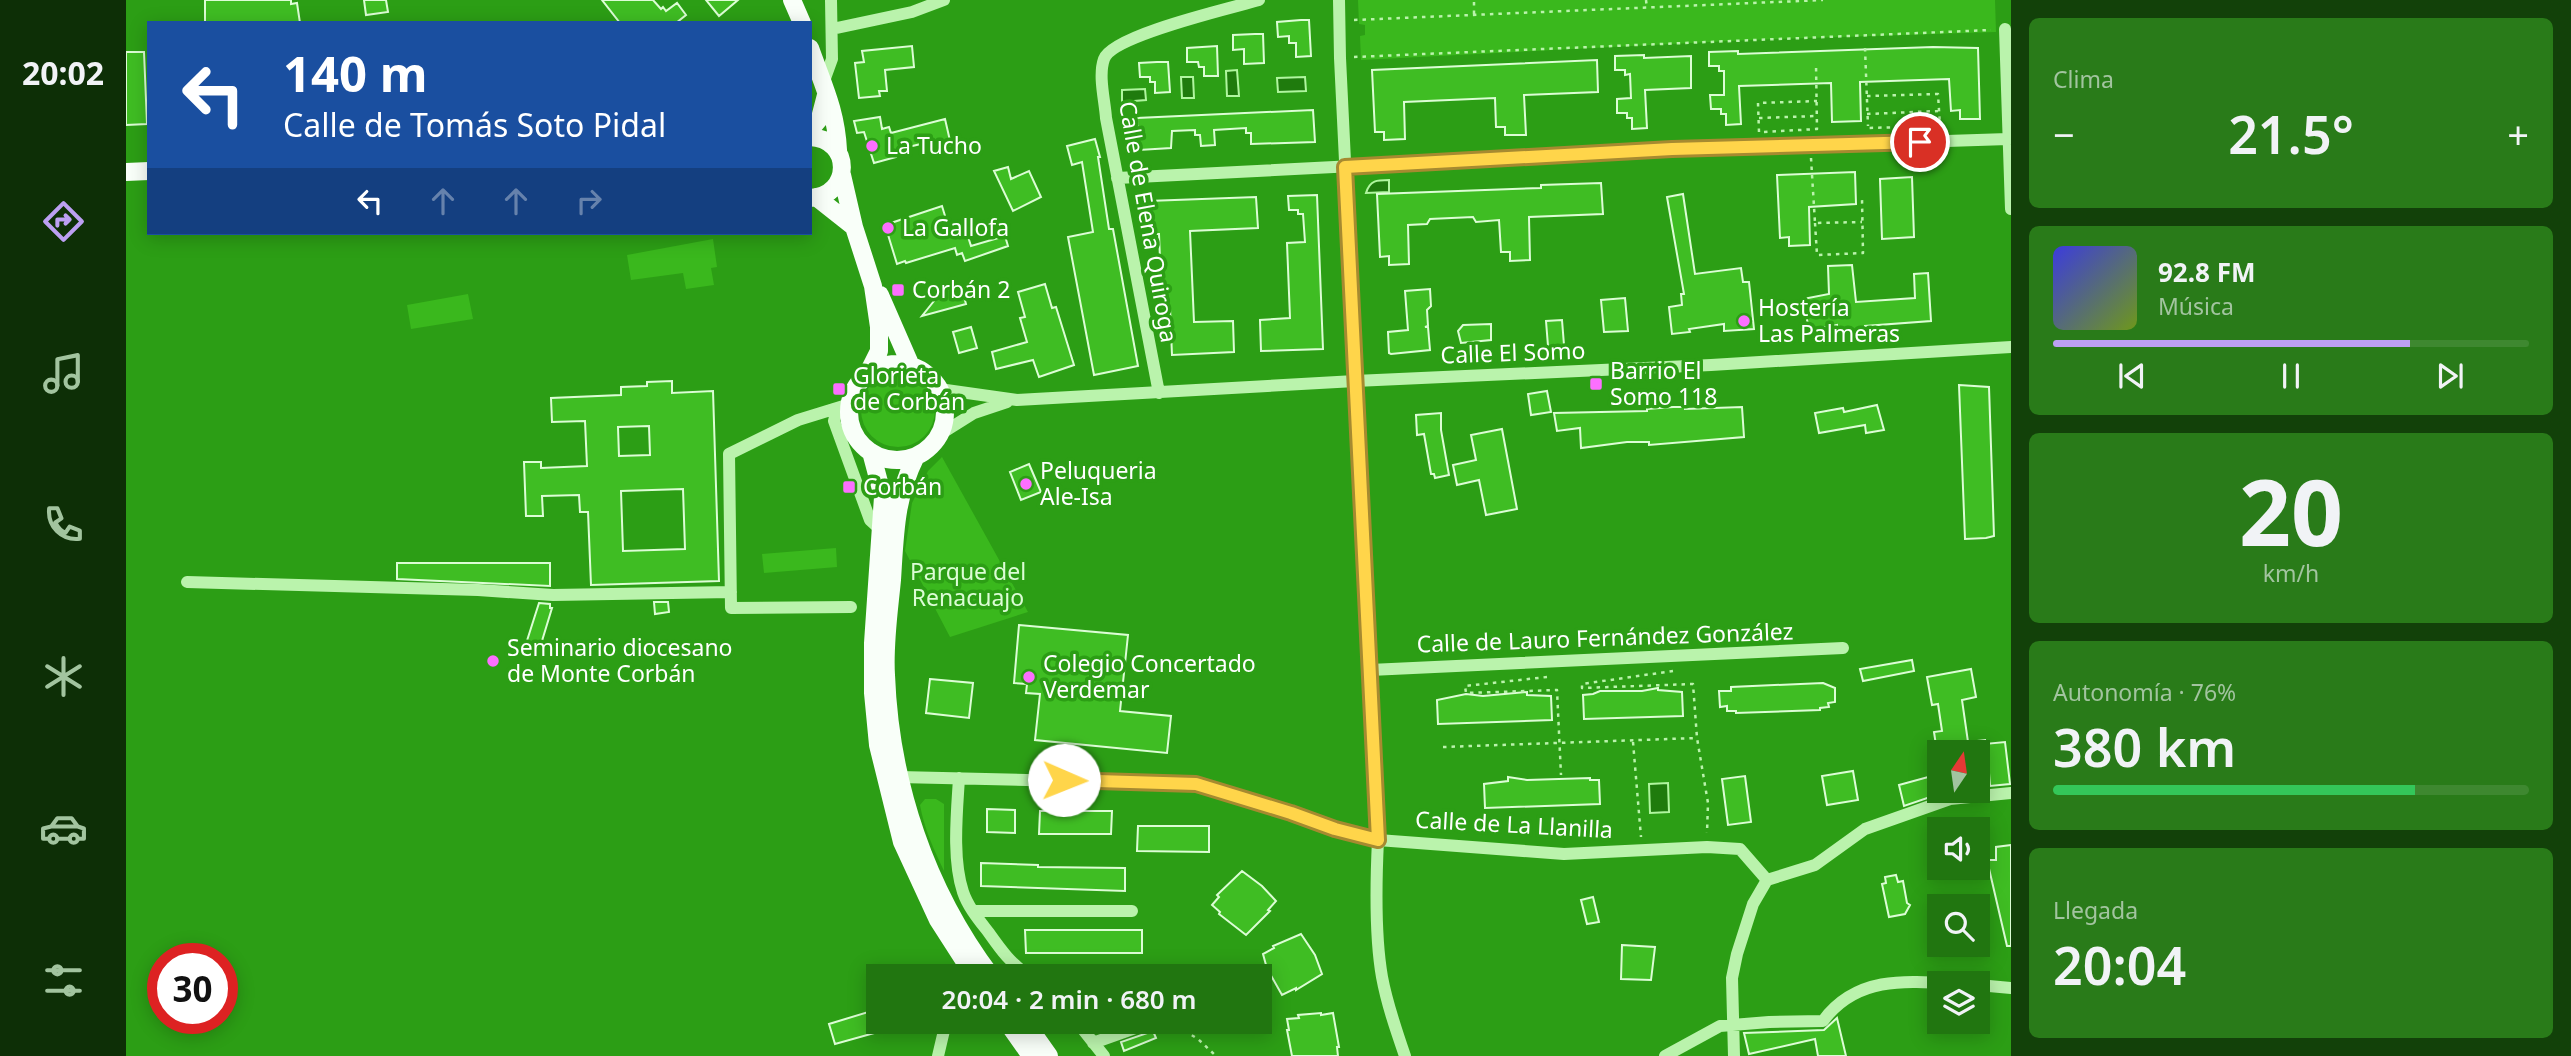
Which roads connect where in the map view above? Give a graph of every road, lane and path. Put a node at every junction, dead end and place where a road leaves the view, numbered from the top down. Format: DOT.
graph roads {
  1 [pos="831,0"];
  2 [pos="944,0"];
  3 [pos="1259,0"];
  4 [pos="1339,0"];
  5 [pos="1474,0"];
  6 [pos="1646,0"];
  7 [pos="1823,0"];
  8 [pos="1647,8"];
  9 [pos="1474,16"];
  10 [pos="1339,21"];
  11 [pos="832,29"];
  12 [pos="2005,29"];
  13 [pos="1864,48"];
  14 [pos="812,53"];
  15 [pos="1340,58"];
  16 [pos="1816,64"];
  17 [pos="825,88"];
  18 [pos="1867,96"];
  19 [pos="1817,101"];
  20 [pos="1939,111"];
  21 [pos="1867,114"];
  22 [pos="1817,116"];
  23 [pos="1759,118"];
  24 [pos="812,128"];
  25 [pos="1868,128"];
  26 [pos="1759,132"];
  27 [pos="812,136"];
  28 [pos="2008,139"];
  29 [pos="1869,144"];
  30 [pos="1811,145"];
  31 [pos="1759,147"];
  32 [pos="838,150"];
  33 [pos="1345,167"];
  34 [pos="147,171"];
  35 [pos="126,173"];
  36 [pos="842,175"];
  37 [pos="1117,178"];
  38 [pos="813,197"];
  39 [pos="1862,199"];
  40 [pos="2011,209"];
  41 [pos="1862,222"];
  42 [pos="1815,223"];
  43 [pos="855,227"];
  44 [pos="873,286"];
  45 [pos="2011,347"];
  46 [pos="911,366"];
  47 [pos="869,371"];
  48 [pos="1355,381"];
  49 [pos="940,389"];
  50 [pos="1158,393"];
  51 [pos="1017,400"];
  52 [pos="843,406"];
  53 [pos="847,435"];
  54 [pos="939,435"];
  55 [pos="871,452"];
  56 [pos="916,456"];
  57 [pos="881,530"];
  58 [pos="187,582"];
  59 [pos="731,592"];
  60 [pos="851,607"];
  61 [pos="1843,648"];
  62 [pos="1676,656"];
  63 [pos="1551,663"];
  64 [pos="1370,670"];
  65 [pos="1697,738"];
  66 [pos="1633,741"];
  67 [pos="1559,745"];
  68 [pos="1443,747"];
  69 [pos="1560,775"];
  70 [pos="899,777"];
  71 [pos="959,778"];
  72 [pos="2011,793"];
  73 [pos="1378,840"];
  74 [pos="1707,847"];
  75 [pos="1642,851"];
  76 [pos="1767,880"];
  77 [pos="973,911"];
  78 [pos="1132,911"];
  79 [pos="963,964"];
  80 [pos="982,964"];
  81 [pos="1012,964"];
  82 [pos="1927,981"];
  83 [pos="1990,986"];
  84 [pos="2011,988"];
  85 [pos="1735,1025"];
  86 [pos="943,1034"];
  87 [pos="1015,1034"];
  88 [pos="1033,1034"];
  89 [pos="1086,1034"];
  90 [pos="1118,1034"];
  91 [pos="1190,1034"];
  92 [pos="1093,1043"];
  93 [pos="938,1056"];
  94 [pos="1031,1056"];
  95 [pos="1049,1056"];
  96 [pos="1104,1056"];
  97 [pos="1216,1056"];
  98 [pos="1405,1056"];
  99 [pos="1665,1056"];
  100 [pos="1734,1056"];
  1 -- 11 [label="street"];
  2 -- 11 [label="street"];
  3 -- 37 [label="street, Calle de Elena Quiroga"];
  4 -- 10 [label="street"];
  5 -- 9 [label="path"];
  6 -- 8 [label="path"];
  7 -- 8 [label="path"];
  8 -- 9 [label="path"];
  9 -- 10 [label="path"];
  10 -- 15 [label="street"];
  11 -- 17 [label="street"];
  12 -- 15 [label="path"];
  12 -- 28 [label="street"];
  13 -- 18 [label="path"];
  14 -- 17 [label="main road"];
  15 -- 33 [label="street"];
  16 -- 19 [label="path"];
  17 -- 24 [label="main road"];
  17 -- 32 [label="main road"];
  18 -- 20 [label="path"];
  18 -- 21 [label="path"];
  19 -- 22 [label="path"];
  19 -- 23 [label="path"];
  20 -- 21 [label="path"];
  20 -- 25 [label="path"];
  21 -- 25 [label="path"];
  22 -- 23 [label="path"];
  22 -- 26 [label="path"];
  23 -- 26 [label="path"];
  25 -- 29 [label="path"];
  26 -- 31 [label="path"];
  27 -- 32 [label="main road"];
  28 -- 29 [label="street"];
  28 -- 40 [label="street"];
  29 -- 30 [label="street"];
  30 -- 31 [label="street"];
  30 -- 42 [label="path"];
  31 -- 33 [label="street"];
  32 -- 36 [label="main road"];
  33 -- 37 [label="street"];
  33 -- 48 [label="street"];
  34 -- 35 [label="main road"];
  36 -- 38 [label="main road"];
  36 -- 43 [label="main road"];
  37 -- 50 [label="street, Calle de Elena Quiroga"];
  38 -- 43 [label="main road"];
  39 -- 41 [label="path"];
  41 -- 42 [label="path"];
  41 -- 42 [label="path"];
  43 -- 44 [label="main road"];
  44 -- 46 [label="main road"];
  44 -- 47 [label="main road"];
  45 -- 48 [label="street, Calle El Somo"];
  46 -- 47 [label="main road"];
  46 -- 49 [label="main road"];
  47 -- 52 [label="main road"];
  48 -- 50 [label="street, Calle El Somo"];
  48 -- 64 [label="street"];
  49 -- 51 [label="street, Calle El Somo"];
  49 -- 54 [label="main road"];
  50 -- 51 [label="street, Calle El Somo"];
  51 -- 54 [label="street, Calle El Somo"];
  52 -- 53 [label="main road"];
  52 -- 59 [label="street"];
  53 -- 55 [label="main road"];
  53 -- 57 [label="street"];
  54 -- 56 [label="main road"];
  55 -- 56 [label="main road"];
  55 -- 57 [label="main road"];
  56 -- 70 [label="main road"];
  57 -- 79 [label="main road"];
  58 -- 59 [label="street"];
  59 -- 60 [label="street"];
  61 -- 62 [label="street, Calle de Lauro Fernández González"];
  62 -- 63 [label="street, Calle de Lauro Fernández González"];
  62 -- 65 [label="path"];
  63 -- 64 [label="street, Calle de Lauro Fernández González"];
  63 -- 67 [label="path"];
  64 -- 73 [label="street"];
  65 -- 66 [label="path"];
  65 -- 74 [label="path"];
  66 -- 67 [label="path"];
  66 -- 75 [label="path"];
  67 -- 68 [label="path"];
  67 -- 69 [label="path"];
  70 -- 71 [label="street, Calle de La Llanilla"];
  70 -- 80 [label="main road"];
  71 -- 73 [label="street, Calle de La Llanilla"];
  71 -- 77 [label="street"];
  72 -- 76 [label="street"];
  73 -- 75 [label="street, Calle de La Llanilla"];
  73 -- 98 [label="street"];
  74 -- 75 [label="street, Calle de La Llanilla"];
  74 -- 76 [label="street, Calle de La Llanilla"];
  76 -- 85 [label="street"];
  77 -- 78 [label="street"];
  77 -- 81 [label="street"];
  82 -- 85 [label="street"];
  83 -- 84 [label="street"];
  85 -- 99 [label="street"];
  85 -- 100 [label="street"];
  86 -- 93 [label="street"];
  87 -- 94 [label="main road"];
  88 -- 95 [label="main road"];
  89 -- 92 [label="street"];
  90 -- 92 [label="street"];
  91 -- 97 [label="path"];
  92 -- 96 [label="street"];
}
